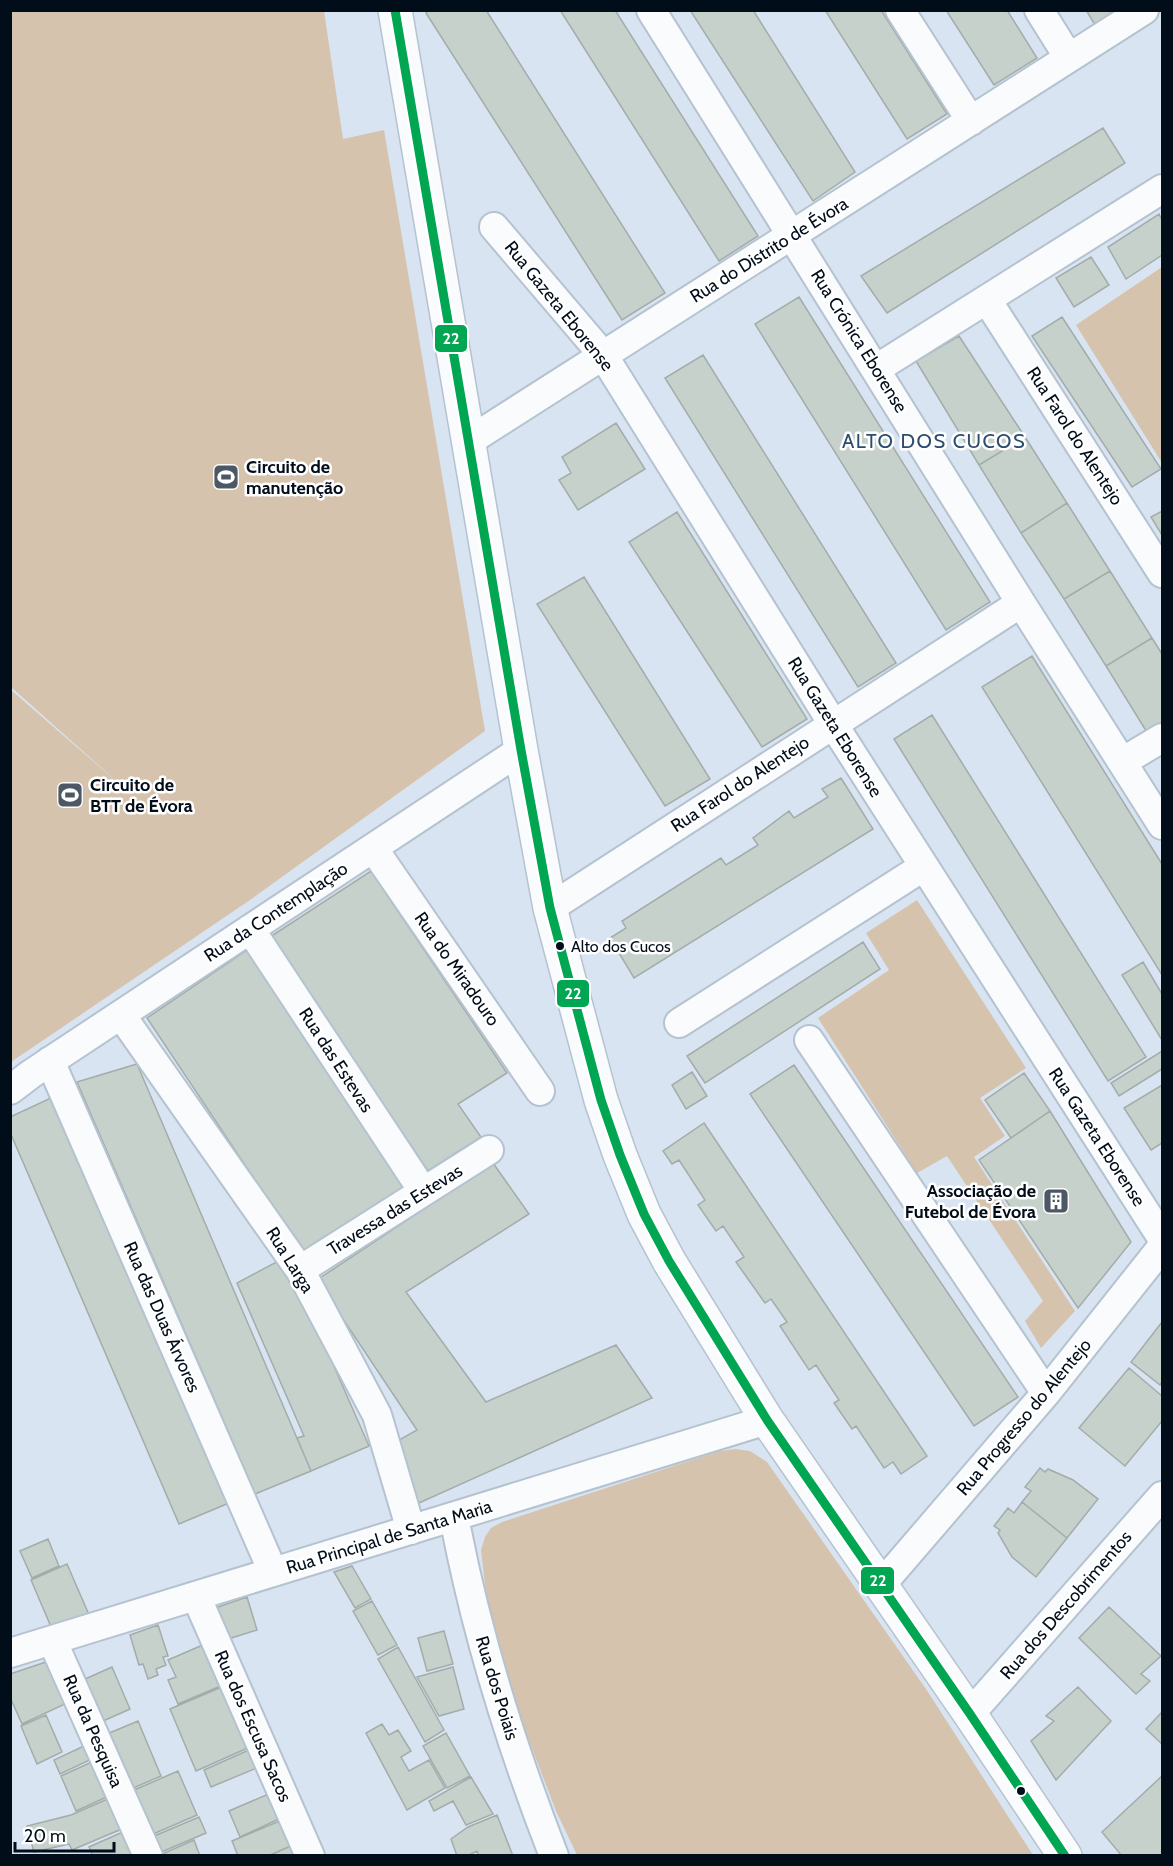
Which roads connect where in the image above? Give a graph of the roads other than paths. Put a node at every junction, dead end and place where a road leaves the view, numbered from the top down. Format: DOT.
graph roads {
  1 [pos="395,10"];
  2 [pos="651,10"];
  3 [pos="900,10"];
  4 [pos="1039,10"];
  5 [pos="1144,10"];
  6 [pos="1069,58"];
  7 [pos="971,121"];
  8 [pos="1162,189"];
  9 [pos="494,227"];
  10 [pos="792,235"];
  11 [pos="987,300"];
  12 [pos="603,355"];
  13 [pos="876,369"];
  14 [pos="469,441"];
  15 [pos="1162,573"];
  16 [pos="1021,603"];
  17 [pos="833,724"];
  18 [pos="1162,738"];
  19 [pos="521,750"];
  20 [pos="1122,762"];
  21 [pos="1162,825"];
  22 [pos="373,848"];
  23 [pos="923,867"];
  24 [pos="550,908"];
  25 [pos="250,929"];
  26 [pos="121,1015"];
  27 [pos="679,1023"];
  28 [pos="809,1040"];
  29 [pos="31,1075"];
  30 [pos="540,1090"];
  31 [pos="489,1150"];
  32 [pos="423,1191"];
  33 [pos="1162,1238"];
  34 [pos="1162,1246"];
  35 [pos="300,1270"];
  36 [pos="1046,1393"];
  37 [pos="767,1420"];
  38 [pos="1162,1496"];
  39 [pos="454,1517"];
  40 [pos="411,1530"];
  41 [pos="273,1572"];
  42 [pos="882,1585"];
  43 [pos="196,1596"];
  44 [pos="52,1640"];
  45 [pos="10,1653"];
  46 [pos="970,1714"];
  47 [pos="148,1856"];
  48 [pos="310,1856"];
  49 [pos="554,1856"];
  50 [pos="1065,1856"];
  1 -- 14 [label="street"];
  2 -- 10 [label="street, Rua Crónica Eborense"];
  3 -- 7 [label="street"];
  4 -- 6 [label="street"];
  5 -- 6 [label="street, Rua do Distrito de Évora"];
  6 -- 7 [label="street, Rua do Distrito de Évora"];
  7 -- 10 [label="street, Rua do Distrito de Évora"];
  8 -- 11 [label="street"];
  9 -- 12 [label="street, Rua Gazeta Eborense"];
  10 -- 12 [label="street, Rua do Distrito de Évora"];
  10 -- 13 [label="street, Rua Crónica Eborense"];
  11 -- 13 [label="street"];
  11 -- 15 [label="street, Rua Farol do Alentejo"];
  12 -- 14 [label="street, Rua do Distrito de Évora"];
  12 -- 17 [label="street, Rua Gazeta Eborense"];
  13 -- 16 [label="street, Rua Crónica Eborense"];
  14 -- 19 [label="street"];
  16 -- 17 [label="street, Rua Farol do Alentejo"];
  16 -- 20 [label="street, Rua Crónica Eborense"];
  17 -- 23 [label="street, Rua Gazeta Eborense"];
  17 -- 24 [label="street, Rua Farol do Alentejo"];
  18 -- 20 [label="street"];
  19 -- 22 [label="street, Rua da Contemplação"];
  19 -- 24 [label="street"];
  20 -- 21 [label="street, Rua Crónica Eborense"];
  22 -- 25 [label="street, Rua da Contemplação"];
  22 -- 30 [label="street, Rua do Miradouro"];
  23 -- 27 [label="street"];
  23 -- 33 [label="street, Rua Gazeta Eborense"];
  24 -- 37 [label="street"];
  25 -- 26 [label="street, Rua da Contemplação"];
  25 -- 32 [label="street, Rua das Estevas"];
  26 -- 29 [label="street, Rua da Contemplação"];
  26 -- 35 [label="street, Rua Larga"];
  28 -- 36 [label="street"];
  29 -- 41 [label="street, Rua das Duas Árvores"];
  31 -- 32 [label="street, Travessa das Estevas"];
  32 -- 35 [label="street, Travessa das Estevas"];
  34 -- 36 [label="street, Rua Progresso do Alentejo"];
  35 -- 40 [label="street, Rua Larga"];
  36 -- 42 [label="street, Rua Progresso do Alentejo"];
  37 -- 39 [label="street, Rua Principal de Santa Maria"];
  37 -- 42 [label="street"];
  38 -- 46 [label="street, Rua dos Descobrimentos"];
  39 -- 40 [label="street, Rua Principal de Santa Maria"];
  39 -- 49 [label="street, Rua dos Poiais"];
  40 -- 41 [label="street, Rua Principal de Santa Maria"];
  41 -- 43 [label="street, Rua Principal de Santa Maria"];
  42 -- 46 [label="street"];
  43 -- 44 [label="street, Rua Principal de Santa Maria"];
  43 -- 48 [label="street, Rua dos Escusa Sacos"];
  44 -- 45 [label="street, Rua Principal de Santa Maria"];
  44 -- 47 [label="street, Rua da Pesquisa"];
  46 -- 50 [label="street"];
}
